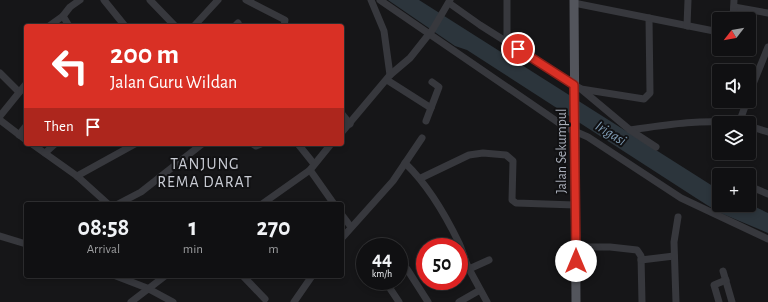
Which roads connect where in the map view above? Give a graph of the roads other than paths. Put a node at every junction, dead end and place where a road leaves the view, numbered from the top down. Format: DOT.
graph roads {
  1 [pos="80,0"];
  2 [pos="104,0"];
  3 [pos="150,0"];
  4 [pos="218,0"];
  5 [pos="246,0"];
  6 [pos="371,0"];
  7 [pos="380,0"];
  8 [pos="507,0"];
  9 [pos="688,0"];
  10 [pos="574,2"];
  11 [pos="449,3"];
  12 [pos="734,4"];
  13 [pos="768,13"];
  14 [pos="63,16"];
  15 [pos="649,18"];
  16 [pos="53,24"];
  17 [pos="68,24"];
  18 [pos="123,24"];
  19 [pos="173,24"];
  20 [pos="196,24"];
  21 [pos="284,24"];
  22 [pos="686,26"];
  23 [pos="712,31"];
  24 [pos="431,32"];
  25 [pos="507,42"];
  26 [pos="768,47"];
  27 [pos="0,73"];
  28 [pos="389,77"];
  29 [pos="756,77"];
  30 [pos="432,82"];
  31 [pos="24,86"];
  32 [pos="577,89"];
  33 [pos="19,92"];
  34 [pos="431,108"];
  35 [pos="0,116"];
  36 [pos="344,116"];
  37 [pos="0,120"];
  38 [pos="426,121"];
  39 [pos="712,122"];
  40 [pos="350,124"];
  41 [pos="575,127"];
  42 [pos="756,128"];
  43 [pos="24,129"];
  44 [pos="344,130"];
  45 [pos="630,130"];
  46 [pos="768,132"];
  47 [pos="19,135"];
  48 [pos="422,138"];
  49 [pos="24,139"];
  50 [pos="35,146"];
  51 [pos="52,146"];
  52 [pos="131,146"];
  53 [pos="199,146"];
  54 [pos="299,146"];
  55 [pos="329,146"];
  56 [pos="656,147"];
  57 [pos="45,153"];
  58 [pos="405,163"];
  59 [pos="312,167"];
  60 [pos="77,176"];
  61 [pos="421,178"];
  62 [pos="756,189"];
  63 [pos="768,194"];
  64 [pos="106,202"];
  65 [pos="122,202"];
  66 [pos="265,202"];
  67 [pos="333,202"];
  68 [pos="575,205"];
  69 [pos="344,217"];
  70 [pos="678,217"];
  71 [pos="351,227"];
  72 [pos="0,236"];
  73 [pos="344,236"];
  74 [pos="768,239"];
  75 [pos="24,243"];
  76 [pos="576,247"];
  77 [pos="674,256"];
  78 [pos="489,260"];
  79 [pos="641,260"];
  80 [pos="408,269"];
  81 [pos="469,269"];
  82 [pos="723,271"];
  83 [pos="121,278"];
  84 [pos="162,278"];
  85 [pos="245,278"];
  86 [pos="311,278"];
  87 [pos="726,280"];
  88 [pos="147,288"];
  89 [pos="392,290"];
  90 [pos="480,290"];
  91 [pos="265,299"];
  92 [pos="130,302"];
  93 [pos="173,302"];
  94 [pos="294,302"];
  95 [pos="399,302"];
  96 [pos="428,302"];
  97 [pos="459,302"];
  98 [pos="487,302"];
  99 [pos="576,302"];
  100 [pos="642,302"];
  101 [pos="676,302"];
  102 [pos="718,302"];
  103 [pos="732,302"];
  1 -- 14 [label="street"];
  2 -- 18 [label="street"];
  3 -- 19 [label="street"];
  4 -- 20 [label="street"];
  5 -- 21 [label="street"];
  6 -- 28 [label="street"];
  7 -- 24 [label="street"];
  8 -- 25 [label="street"];
  9 -- 22 [label="street"];
  10 -- 15 [label="street"];
  10 -- 32 [label="main road, Jalan Sekumpul"];
  11 -- 24 [label="street"];
  11 -- 25 [label="street"];
  12 -- 13 [label="street"];
  14 -- 16 [label="street"];
  14 -- 17 [label="street"];
  15 -- 22 [label="street"];
  15 -- 32 [label="street"];
  22 -- 23 [label="street"];
  24 -- 28 [label="street"];
  24 -- 41 [label="street"];
  25 -- 32 [label="street"];
  26 -- 29 [label="street"];
  27 -- 33 [label="street"];
  28 -- 34 [label="street"];
  28 -- 40 [label="street"];
  30 -- 34 [label="street"];
  31 -- 33 [label="street"];
  32 -- 41 [label="main road, Jalan Sekumpul"];
  32 -- 45 [label="street"];
  33 -- 35 [label="street"];
  34 -- 38 [label="street"];
  36 -- 40 [label="street"];
  37 -- 47 [label="street"];
  39 -- 45 [label="street"];
  40 -- 44 [label="street"];
  41 -- 68 [label="main road, Jalan Sekumpul"];
  41 -- 74 [label="street"];
  42 -- 46 [label="street"];
  43 -- 47 [label="street"];
  45 -- 56 [label="street"];
  47 -- 49 [label="street"];
  48 -- 58 [label="street"];
  50 -- 57 [label="street"];
  51 -- 57 [label="street"];
  52 -- 60 [label="street"];
  53 -- 65 [label="street"];
  54 -- 59 [label="street"];
  55 -- 59 [label="street"];
  57 -- 60 [label="street"];
  58 -- 61 [label="street"];
  58 -- 71 [label="street"];
  59 -- 66 [label="street"];
  59 -- 67 [label="street"];
  60 -- 64 [label="street"];
  61 -- 68 [label="street"];
  61 -- 81 [label="street"];
  62 -- 63 [label="street"];
  68 -- 76 [label="main road, Jalan Sekumpul"];
  69 -- 71 [label="street"];
  70 -- 77 [label="street"];
  71 -- 73 [label="street"];
  72 -- 75 [label="street"];
  76 -- 79 [label="street"];
  76 -- 99 [label="main road, Jalan Sekumpul"];
  77 -- 79 [label="street"];
  77 -- 101 [label="street"];
  78 -- 81 [label="street"];
  79 -- 100 [label="street"];
  80 -- 96 [label="street"];
  81 -- 90 [label="street"];
  82 -- 87 [label="street"];
  83 -- 88 [label="street"];
  84 -- 88 [label="street"];
  85 -- 91 [label="street"];
  86 -- 94 [label="street"];
  87 -- 102 [label="street"];
  87 -- 103 [label="street"];
  88 -- 92 [label="street"];
  88 -- 93 [label="street"];
  89 -- 95 [label="street"];
  90 -- 97 [label="street"];
  90 -- 98 [label="street"];
}
